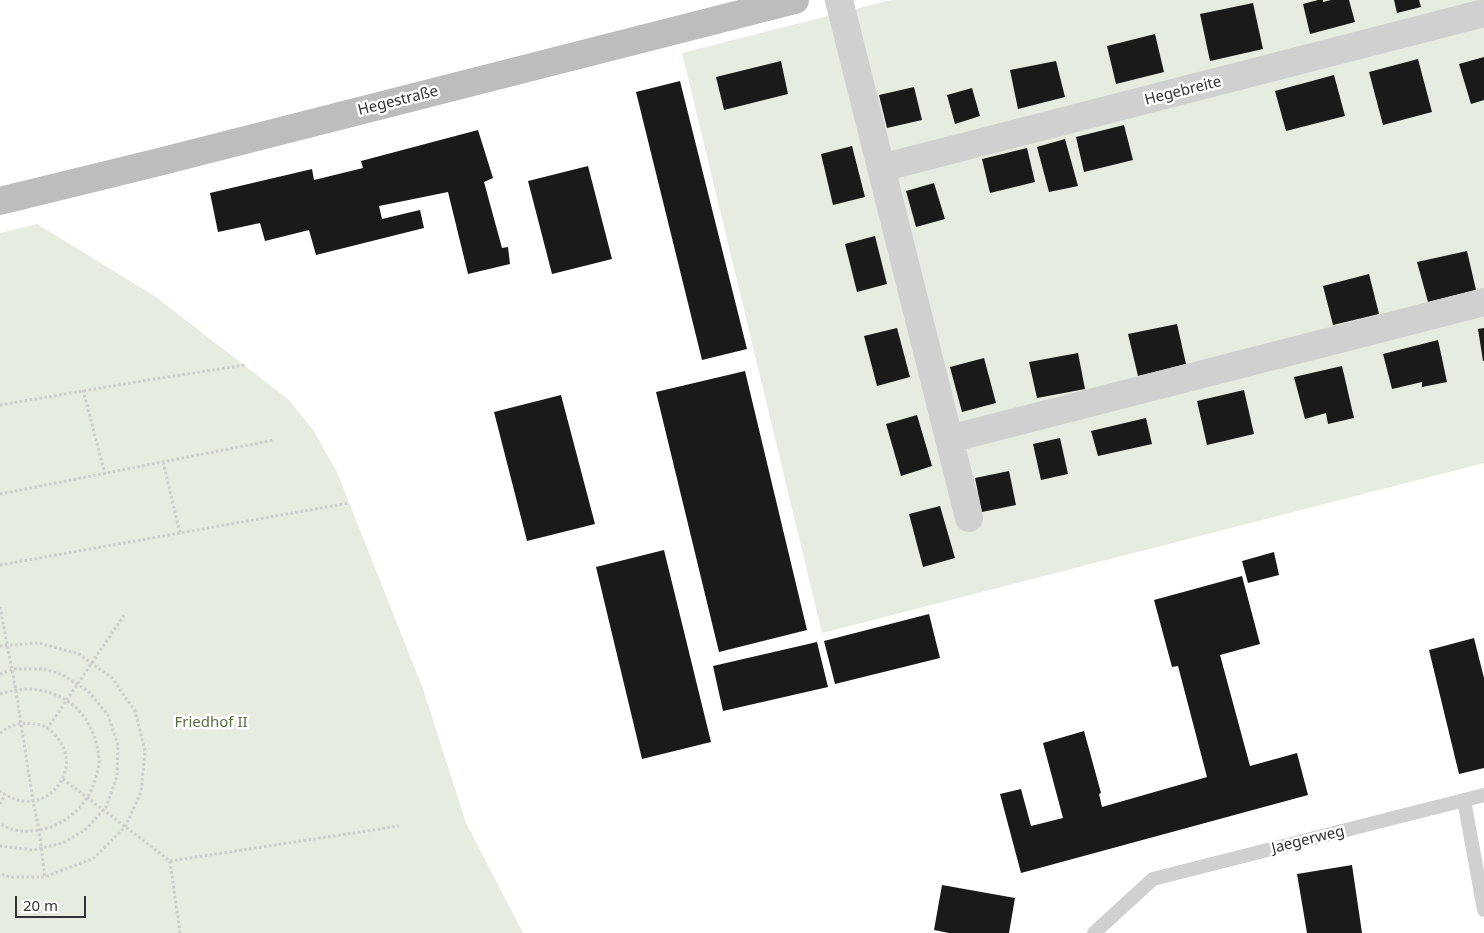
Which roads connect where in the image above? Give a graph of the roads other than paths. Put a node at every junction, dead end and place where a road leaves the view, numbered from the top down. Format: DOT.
graph roads {
  1 [pos="795,0"];
  2 [pos="839,0"];
  3 [pos="1484,13"];
  4 [pos="881,168"];
  5 [pos="0,201"];
  6 [pos="1484,302"];
  7 [pos="949,439"];
  8 [pos="969,518"];
  9 [pos="1484,795"];
  10 [pos="1464,800"];
  11 [pos="1484,910"];
  12 [pos="1094,933"];
  1 -- 5 [label="street, Hegestraße"];
  2 -- 4 [label="street"];
  3 -- 4 [label="street, Hegebreite"];
  4 -- 7 [label="street"];
  6 -- 7 [label="street"];
  7 -- 8 [label="street"];
  9 -- 10 [label="lane, Jaegerweg"];
  10 -- 11 [label="lane"];
  10 -- 12 [label="lane, Jaegerweg"];
}
